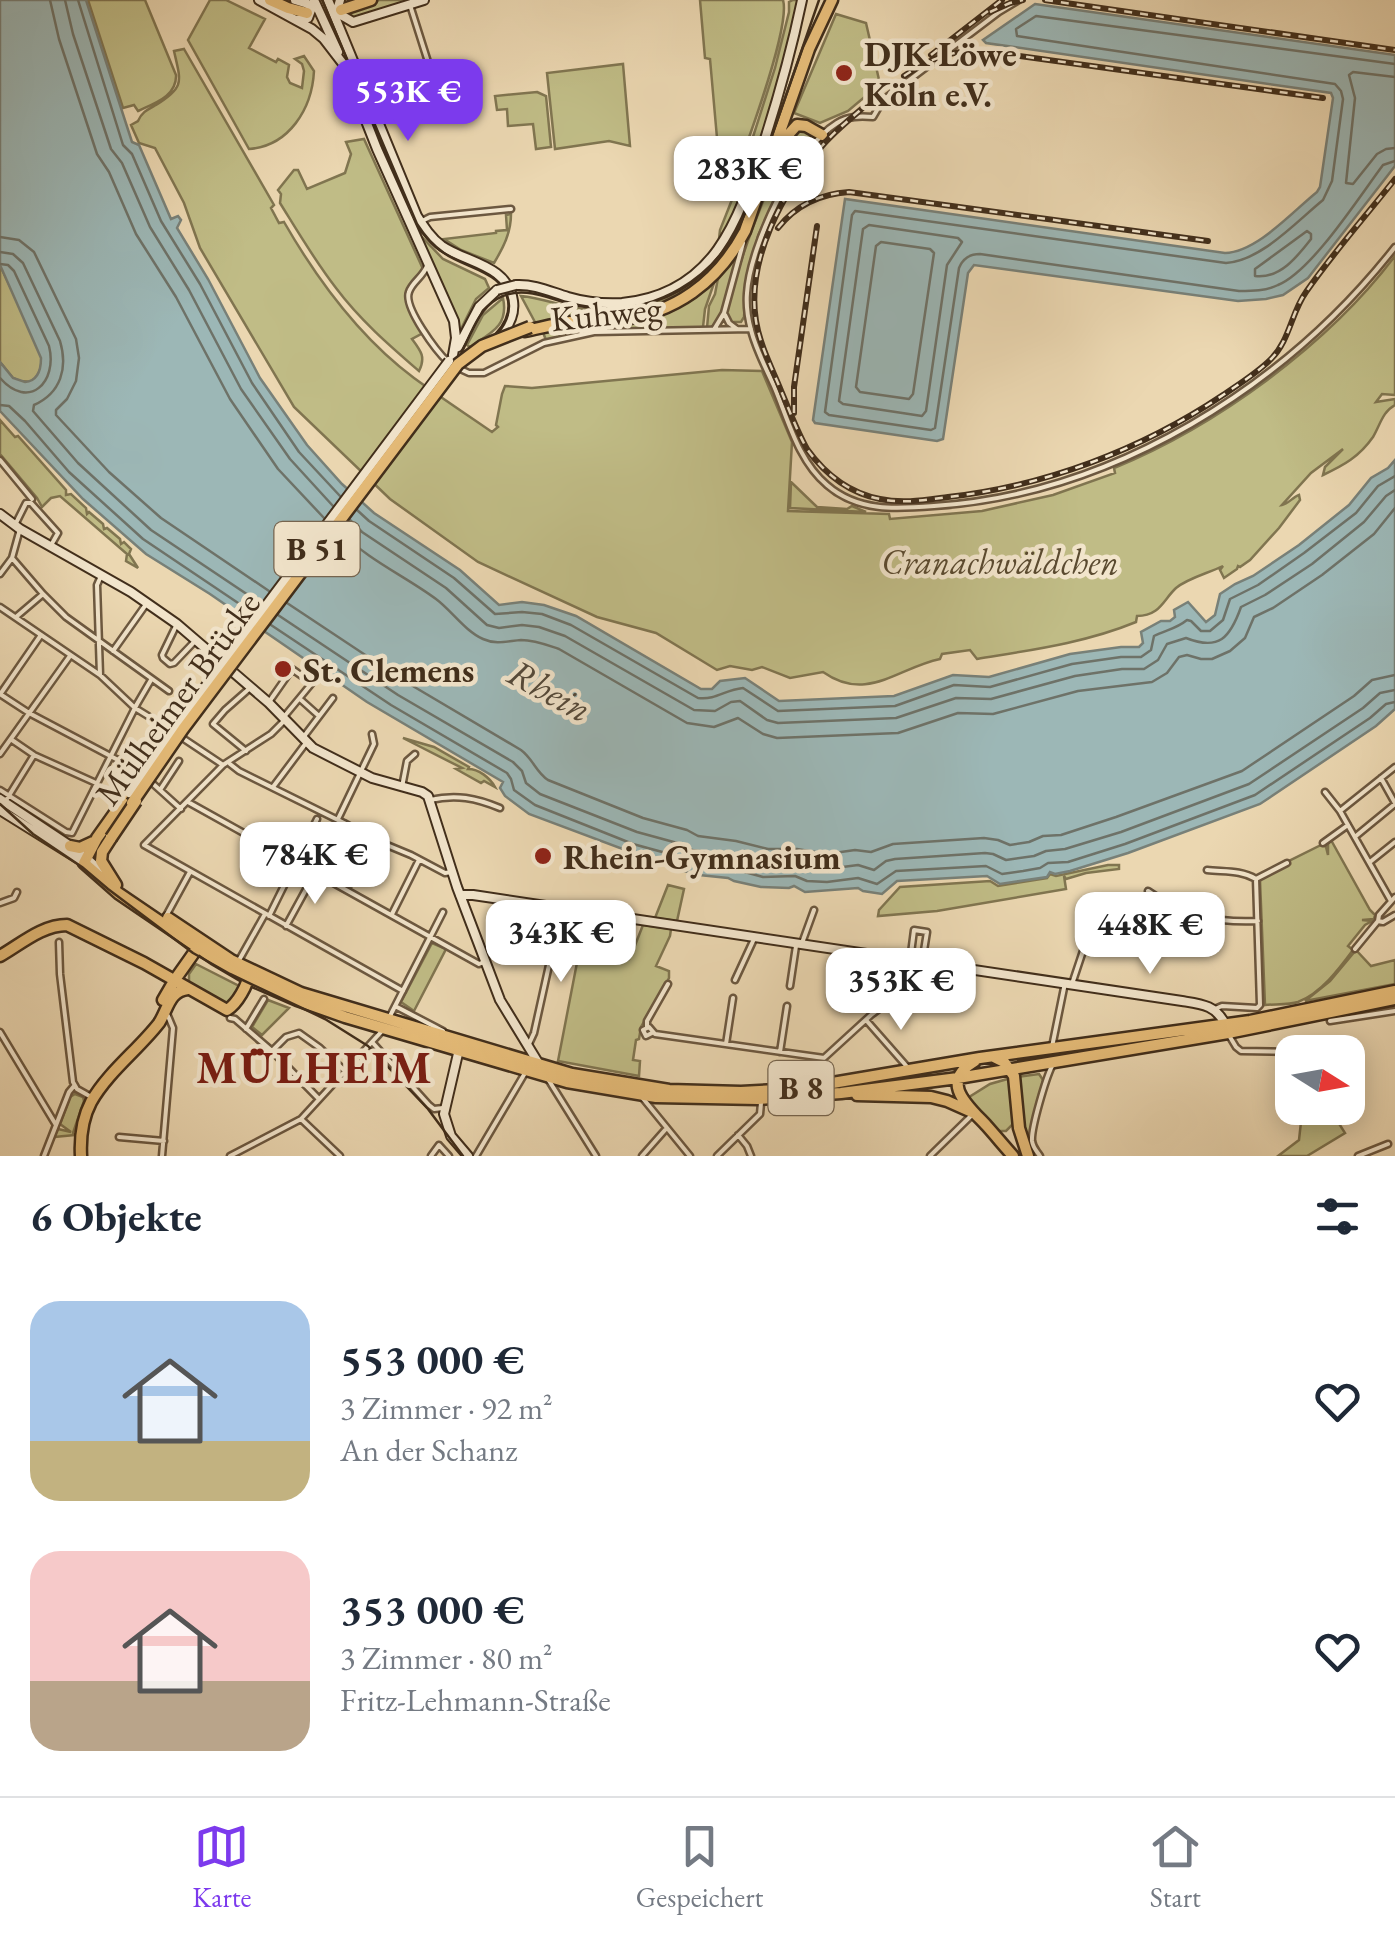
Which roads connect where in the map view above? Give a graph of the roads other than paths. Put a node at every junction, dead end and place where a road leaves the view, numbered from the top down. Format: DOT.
graph roads {
  1 [pos="259,0"];
  2 [pos="270,0"];
  3 [pos="282,0"];
  4 [pos="328,0"];
  5 [pos="355,0"];
  6 [pos="371,0"];
  7 [pos="424,0"];
  8 [pos="802,0"];
  9 [pos="831,0"];
  10 [pos="1019,0"];
  11 [pos="341,5"];
  12 [pos="410,5"];
  13 [pos="303,6"];
  14 [pos="364,20"];
  15 [pos="350,54"];
  16 [pos="344,66"];
  17 [pos="428,70"];
  18 [pos="822,134"];
  19 [pos="758,194"];
  20 [pos="511,209"];
  21 [pos="752,214"];
  22 [pos="421,222"];
  23 [pos="1395,247"];
  24 [pos="426,261"];
  25 [pos="723,264"];
  26 [pos="423,282"];
  27 [pos="414,284"];
  28 [pos="724,313"];
  29 [pos="537,326"];
  30 [pos="712,330"];
  31 [pos="738,330"];
  32 [pos="750,330"];
  33 [pos="496,340"];
  34 [pos="454,352"];
  35 [pos="0,460"];
  36 [pos="32,501"];
  37 [pos="0,514"];
  38 [pos="17,527"];
  39 [pos="50,547"];
  40 [pos="12,558"];
  41 [pos="0,574"];
  42 [pos="101,576"];
  43 [pos="43,594"];
  44 [pos="147,603"];
  45 [pos="0,607"];
  46 [pos="15,618"];
  47 [pos="177,624"];
  48 [pos="41,636"];
  49 [pos="196,640"];
  50 [pos="99,641"];
  51 [pos="112,651"];
  52 [pos="70,656"];
  53 [pos="100,675"];
  54 [pos="153,681"];
  55 [pos="250,688"];
  56 [pos="169,691"];
  57 [pos="0,694"];
  58 [pos="299,698"];
  59 [pos="334,698"];
  60 [pos="269,702"];
  61 [pos="135,708"];
  62 [pos="29,713"];
  63 [pos="148,716"];
  64 [pos="319,716"];
  65 [pos="284,719"];
  66 [pos="372,734"];
  67 [pos="10,739"];
  68 [pos="184,739"];
  69 [pos="304,741"];
  70 [pos="246,752"];
  71 [pos="0,754"];
  72 [pos="415,754"];
  73 [pos="34,755"];
  74 [pos="111,756"];
  75 [pos="118,760"];
  76 [pos="179,761"];
  77 [pos="226,764"];
  78 [pos="1395,767"];
  79 [pos="134,769"];
  80 [pos="362,774"];
  81 [pos="1381,778"];
  82 [pos="96,783"];
  83 [pos="402,786"];
  84 [pos="273,788"];
  85 [pos="0,790"];
  86 [pos="160,790"];
  87 [pos="1325,792"];
  88 [pos="130,798"];
  89 [pos="430,800"];
  90 [pos="3,801"];
  91 [pos="188,802"];
  92 [pos="1395,803"];
  93 [pos="500,808"];
  94 [pos="180,809"];
  95 [pos="1340,810"];
  96 [pos="319,814"];
  97 [pos="338,820"];
  98 [pos="1348,825"];
  99 [pos="349,828"];
  100 [pos="103,837"];
  101 [pos="1355,837"];
  102 [pos="1395,842"];
  103 [pos="1323,843"];
  104 [pos="70,846"];
  105 [pos="419,860"];
  106 [pos="86,861"];
  107 [pos="296,862"];
  108 [pos="1370,862"];
  109 [pos="1287,863"];
  110 [pos="1207,870"];
  111 [pos="190,872"];
  112 [pos="316,872"];
  113 [pos="449,872"];
  114 [pos="324,877"];
  115 [pos="1256,878"];
  116 [pos="112,880"];
  117 [pos="1148,891"];
  118 [pos="17,892"];
  119 [pos="460,895"];
  120 [pos="1393,899"];
  121 [pos="0,902"];
  122 [pos="1100,904"];
  123 [pos="561,908"];
  124 [pos="814,910"];
  125 [pos="443,912"];
  126 [pos="267,915"];
  127 [pos="1395,915"];
  128 [pos="392,916"];
  129 [pos="166,917"];
  130 [pos="1378,920"];
  131 [pos="1258,921"];
  132 [pos="286,926"];
  133 [pos="430,937"];
  134 [pos="755,938"];
  135 [pos="59,942"];
  136 [pos="799,944"];
  137 [pos="1355,949"];
  138 [pos="848,952"];
  139 [pos="220,953"];
  140 [pos="192,955"];
  141 [pos="0,956"];
  142 [pos="910,961"];
  143 [pos="484,962"];
  144 [pos="923,963"];
  145 [pos="938,965"];
  146 [pos="244,970"];
  147 [pos="930,971"];
  148 [pos="736,980"];
  149 [pos="174,981"];
  150 [pos="668,984"];
  151 [pos="1069,984"];
  152 [pos="790,986"];
  153 [pos="188,989"];
  154 [pos="403,991"];
  155 [pos="1395,991"];
  156 [pos="842,993"];
  157 [pos="733,998"];
  158 [pos="264,999"];
  159 [pos="1395,999"];
  160 [pos="170,1000"];
  161 [pos="1200,1004"];
  162 [pos="395,1006"];
  163 [pos="787,1006"];
  164 [pos="1216,1010"];
  165 [pos="165,1012"];
  166 [pos="1395,1012"];
  167 [pos="227,1014"];
  168 [pos="866,1020"];
  169 [pos="1250,1020"];
  170 [pos="1330,1022"];
  171 [pos="385,1024"];
  172 [pos="1198,1028"];
  173 [pos="246,1029"];
  174 [pos="1226,1029"];
  175 [pos="0,1032"];
  176 [pos="143,1041"];
  177 [pos="372,1042"];
  178 [pos="444,1042"];
  179 [pos="726,1044"];
  180 [pos="528,1046"];
  181 [pos="460,1047"];
  182 [pos="1052,1048"];
  183 [pos="272,1051"];
  184 [pos="1275,1051"];
  185 [pos="780,1052"];
  186 [pos="993,1056"];
  187 [pos="980,1058"];
  188 [pos="1056,1063"];
  189 [pos="1035,1067"];
  190 [pos="454,1068"];
  191 [pos="527,1069"];
  192 [pos="910,1070"];
  193 [pos="1011,1070"];
  194 [pos="344,1071"];
  195 [pos="547,1072"];
  196 [pos="572,1074"];
  197 [pos="958,1078"];
  198 [pos="1046,1080"];
  199 [pos="898,1085"];
  200 [pos="74,1086"];
  201 [pos="648,1093"];
  202 [pos="842,1093"];
  203 [pos="93,1098"];
  204 [pos="318,1098"];
  205 [pos="758,1099"];
  206 [pos="445,1107"];
  207 [pos="974,1113"];
  208 [pos="658,1117"];
  209 [pos="301,1119"];
  210 [pos="1018,1119"];
  211 [pos="56,1125"];
  212 [pos="988,1127"];
  213 [pos="667,1128"];
  214 [pos="738,1135"];
  215 [pos="119,1138"];
  216 [pos="164,1140"];
  217 [pos="1388,1144"];
  218 [pos="44,1156"];
  219 [pos="81,1156"];
  220 [pos="162,1156"];
  221 [pos="230,1156"];
  222 [pos="340,1156"];
  223 [pos="431,1156"];
  224 [pos="449,1156"];
  225 [pos="468,1156"];
  226 [pos="476,1156"];
  227 [pos="596,1156"];
  228 [pos="642,1156"];
  229 [pos="690,1156"];
  230 [pos="717,1156"];
  231 [pos="752,1156"];
  232 [pos="930,1156"];
  233 [pos="1013,1156"];
  234 [pos="1028,1156"];
  235 [pos="1040,1156"];
  236 [pos="1358,1156"];
  1 -- 13 [label="main road"];
  2 -- 13 [label="main road"];
  3 -- 13 [label="main road"];
  4 -- 15 [label="main road"];
  5 -- 11 [label="main road"];
  6 -- 11 [label="main road"];
  7 -- 12 [label="main road"];
  8 -- 34 [label="main road, Mülheimer Brücke, bridge"];
  9 -- 19 [label="main road"];
  9 -- 25 [label="main road"];
  10 -- 18 [label="street"];
  11 -- 14 [label="main road"];
  12 -- 14 [label="main road"];
  12 -- 17 [label="street"];
  13 -- 16 [label="main road"];
  13 -- 16 [label="main road"];
  14 -- 15 [label="main road"];
  15 -- 22 [label="main road"];
  16 -- 24 [label="main road"];
  18 -- 19 [label="main road"];
  18 -- 32 [label="street"];
  19 -- 21 [label="main road"];
  20 -- 22 [label="street"];
  21 -- 25 [label="main road"];
  21 -- 28 [label="street"];
  22 -- 33 [label="main road"];
  23 -- 32 [label="street"];
  24 -- 27 [label="street"];
  24 -- 34 [label="main road"];
  25 -- 29 [label="main road"];
  26 -- 27 [label="street"];
  27 -- 30 [label="street, Kuhweg"];
  28 -- 30 [label="street"];
  28 -- 31 [label="street"];
  29 -- 33 [label="main road, Mülheimer Brücke / B 51, bridge"];
  29 -- 100 [label="main road, Mülheimer Brücke / B 51, bridge"];
  30 -- 31 [label="street, Kuhweg"];
  31 -- 32 [label="street, Kuhweg"];
  33 -- 88 [label="main road, Mülheimer Brücke / B 51, bridge"];
  34 -- 88 [label="main road, Mülheimer Brücke / B 51, bridge"];
  35 -- 36 [label="street"];
  36 -- 38 [label="street"];
  36 -- 39 [label="street"];
  37 -- 38 [label="main road"];
  38 -- 39 [label="main road"];
  38 -- 40 [label="street"];
  39 -- 42 [label="main road"];
  40 -- 41 [label="street"];
  40 -- 43 [label="street"];
  42 -- 44 [label="main road"];
  42 -- 50 [label="street"];
  43 -- 46 [label="street"];
  43 -- 50 [label="street"];
  44 -- 47 [label="main road"];
  44 -- 51 [label="street"];
  45 -- 46 [label="street"];
  46 -- 48 [label="street"];
  47 -- 49 [label="main road"];
  47 -- 49 [label="street"];
  48 -- 52 [label="street"];
  48 -- 57 [label="street"];
  49 -- 55 [label="main road"];
  50 -- 51 [label="street"];
  50 -- 53 [label="street"];
  51 -- 54 [label="street"];
  52 -- 53 [label="street"];
  52 -- 62 [label="street"];
  53 -- 61 [label="street"];
  54 -- 56 [label="street"];
  54 -- 61 [label="street"];
  55 -- 60 [label="main road"];
  55 -- 70 [label="street"];
  57 -- 62 [label="street"];
  58 -- 60 [label="street"];
  58 -- 64 [label="street"];
  58 -- 65 [label="street"];
  59 -- 64 [label="street"];
  60 -- 65 [label="main road"];
  61 -- 63 [label="street"];
  61 -- 74 [label="street"];
  62 -- 67 [label="street"];
  62 -- 74 [label="street"];
  64 -- 69 [label="street"];
  65 -- 69 [label="main road"];
  65 -- 70 [label="street"];
  66 -- 80 [label="street"];
  67 -- 71 [label="street"];
  67 -- 73 [label="street"];
  68 -- 77 [label="street"];
  69 -- 80 [label="main road"];
  69 -- 84 [label="street"];
  70 -- 77 [label="street"];
  72 -- 83 [label="street"];
  73 -- 82 [label="street"];
  73 -- 90 [label="street"];
  74 -- 75 [label="street"];
  74 -- 82 [label="street"];
  76 -- 86 [label="street"];
  77 -- 84 [label="street"];
  77 -- 91 [label="street"];
  78 -- 81 [label="street"];
  79 -- 86 [label="street"];
  80 -- 83 [label="main road"];
  80 -- 97 [label="street"];
  81 -- 92 [label="street"];
  81 -- 95 [label="street"];
  82 -- 90 [label="street"];
  83 -- 89 [label="main road"];
  84 -- 96 [label="street"];
  85 -- 90 [label="street"];
  86 -- 94 [label="street"];
  87 -- 95 [label="street"];
  88 -- 100 [label="main road, Mülheimer Brücke / B 51"];
  89 -- 93 [label="street"];
  89 -- 113 [label="main road"];
  90 -- 104 [label="main road"];
  90 -- 106 [label="main road"];
  91 -- 94 [label="street"];
  91 -- 107 [label="street"];
  92 -- 101 [label="street"];
  94 -- 111 [label="street"];
  95 -- 98 [label="street"];
  96 -- 97 [label="street"];
  96 -- 107 [label="street"];
  97 -- 99 [label="street"];
  98 -- 101 [label="street"];
  98 -- 103 [label="street"];
  99 -- 105 [label="street"];
  99 -- 114 [label="street"];
  100 -- 104 [label="main road"];
  100 -- 106 [label="main road, B 51"];
  100 -- 116 [label="main road"];
  101 -- 108 [label="street"];
  102 -- 108 [label="street"];
  104 -- 106 [label="main road"];
  105 -- 113 [label="street"];
  105 -- 128 [label="street"];
  106 -- 116 [label="main road"];
  106 -- 140 [label="main road"];
  107 -- 112 [label="street"];
  107 -- 126 [label="street"];
  108 -- 120 [label="street"];
  109 -- 115 [label="street"];
  110 -- 115 [label="street"];
  111 -- 126 [label="street"];
  111 -- 129 [label="street"];
  112 -- 114 [label="street"];
  112 -- 132 [label="street"];
  113 -- 119 [label="main road"];
  114 -- 128 [label="street"];
  115 -- 131 [label="street"];
  116 -- 129 [label="main road"];
  117 -- 131 [label="street"];
  118 -- 121 [label="street"];
  119 -- 123 [label="main road"];
  119 -- 143 [label="main road"];
  120 -- 130 [label="street"];
  122 -- 151 [label="street"];
  123 -- 134 [label="main road"];
  123 -- 180 [label="street"];
  124 -- 136 [label="street"];
  125 -- 133 [label="street"];
  126 -- 132 [label="street"];
  126 -- 146 [label="street"];
  127 -- 130 [label="street"];
  128 -- 133 [label="street"];
  129 -- 139 [label="main road"];
  130 -- 137 [label="street"];
  131 -- 164 [label="street"];
  132 -- 154 [label="street"];
  133 -- 143 [label="street"];
  133 -- 154 [label="street"];
  134 -- 136 [label="main road"];
  134 -- 148 [label="street"];
  135 -- 200 [label="street"];
  136 -- 138 [label="main road"];
  136 -- 152 [label="street"];
  138 -- 142 [label="main road"];
  138 -- 156 [label="street"];
  139 -- 140 [label="main road"];
  139 -- 146 [label="main road"];
  140 -- 146 [label="main road"];
  140 -- 149 [label="main road"];
  140 -- 153 [label="main road"];
  141 -- 149 [label="main road"];
  142 -- 144 [label="main road"];
  142 -- 144 [label="street"];
  143 -- 180 [label="main road"];
  144 -- 145 [label="main road"];
  144 -- 147 [label="street"];
  145 -- 147 [label="street"];
  145 -- 151 [label="main road"];
  146 -- 167 [label="main road"];
  146 -- 171 [label="main road, B 8"];
  147 -- 168 [label="street"];
  149 -- 153 [label="main road"];
  149 -- 160 [label="main road"];
  149 -- 176 [label="main road"];
  150 -- 179 [label="street"];
  151 -- 161 [label="main road"];
  151 -- 182 [label="street"];
  153 -- 160 [label="main road"];
  153 -- 167 [label="main road"];
  154 -- 162 [label="street"];
  155 -- 169 [label="main road, B 8"];
  157 -- 179 [label="street"];
  158 -- 173 [label="street"];
  159 -- 174 [label="main road, B 8"];
  160 -- 165 [label="main road"];
  161 -- 164 [label="main road"];
  161 -- 172 [label="main road"];
  162 -- 171 [label="street"];
  162 -- 178 [label="street"];
  163 -- 185 [label="street"];
  164 -- 169 [label="main road"];
  164 -- 174 [label="main road"];
  165 -- 176 [label="main road"];
  165 -- 216 [label="street"];
  166 -- 170 [label="street"];
  167 -- 173 [label="street"];
  168 -- 185 [label="street"];
  168 -- 192 [label="street"];
  169 -- 174 [label="main road, B 8"];
  171 -- 177 [label="street"];
  171 -- 178 [label="main road, B 8"];
  172 -- 174 [label="main road, B 8"];
  172 -- 182 [label="main road, B 8"];
  173 -- 183 [label="street"];
  174 -- 184 [label="street"];
  174 -- 188 [label="main road, B 8"];
  175 -- 211 [label="street"];
  176 -- 203 [label="main road"];
  177 -- 194 [label="street"];
  177 -- 206 [label="street"];
  178 -- 181 [label="main road, B 8"];
  178 -- 190 [label="main road"];
  179 -- 185 [label="street"];
  180 -- 195 [label="main road"];
  181 -- 190 [label="main road"];
  181 -- 191 [label="main road, B 8"];
  181 -- 195 [label="main road, B 8"];
  182 -- 186 [label="main road, B 8"];
  183 -- 194 [label="street"];
  183 -- 204 [label="street"];
  186 -- 187 [label="main road, B 8"];
  186 -- 193 [label="main road"];
  187 -- 192 [label="main road, B 8"];
  187 -- 197 [label="main road"];
  188 -- 189 [label="main road, B 8"];
  188 -- 198 [label="street"];
  189 -- 193 [label="main road, B 8"];
  189 -- 198 [label="street"];
  190 -- 206 [label="main road"];
  191 -- 195 [label="main road, B 8"];
  191 -- 226 [label="street"];
  192 -- 199 [label="main road"];
  192 -- 201 [label="main road, B 8"];
  193 -- 197 [label="main road, B 8"];
  193 -- 210 [label="main road"];
  194 -- 204 [label="street"];
  195 -- 196 [label="main road, B 8"];
  195 -- 196 [label="main road"];
  195 -- 201 [label="main road, B 8"];
  195 -- 227 [label="street"];
  196 -- 201 [label="main road, B 8"];
  197 -- 199 [label="main road, B 8"];
  197 -- 207 [label="main road"];
  198 -- 235 [label="street"];
  199 -- 202 [label="main road, B 8"];
  200 -- 203 [label="street"];
  200 -- 211 [label="street"];
  201 -- 205 [label="main road, B 8"];
  201 -- 208 [label="street"];
  201 -- 208 [label="street"];
  202 -- 205 [label="main road, B 8"];
  202 -- 207 [label="main road"];
  203 -- 219 [label="main road"];
  204 -- 209 [label="street"];
  205 -- 214 [label="street"];
  206 -- 225 [label="main road"];
  207 -- 212 [label="main road"];
  207 -- 232 [label="street"];
  208 -- 213 [label="street"];
  209 -- 221 [label="street"];
  209 -- 222 [label="street"];
  210 -- 212 [label="main road"];
  210 -- 234 [label="main road"];
  211 -- 218 [label="street"];
  212 -- 233 [label="main road"];
  213 -- 228 [label="street"];
  213 -- 229 [label="street"];
  214 -- 230 [label="street"];
  214 -- 231 [label="street"];
  215 -- 216 [label="street"];
  216 -- 220 [label="street"];
  217 -- 236 [label="street"];
  223 -- 224 [label="street"];
}
